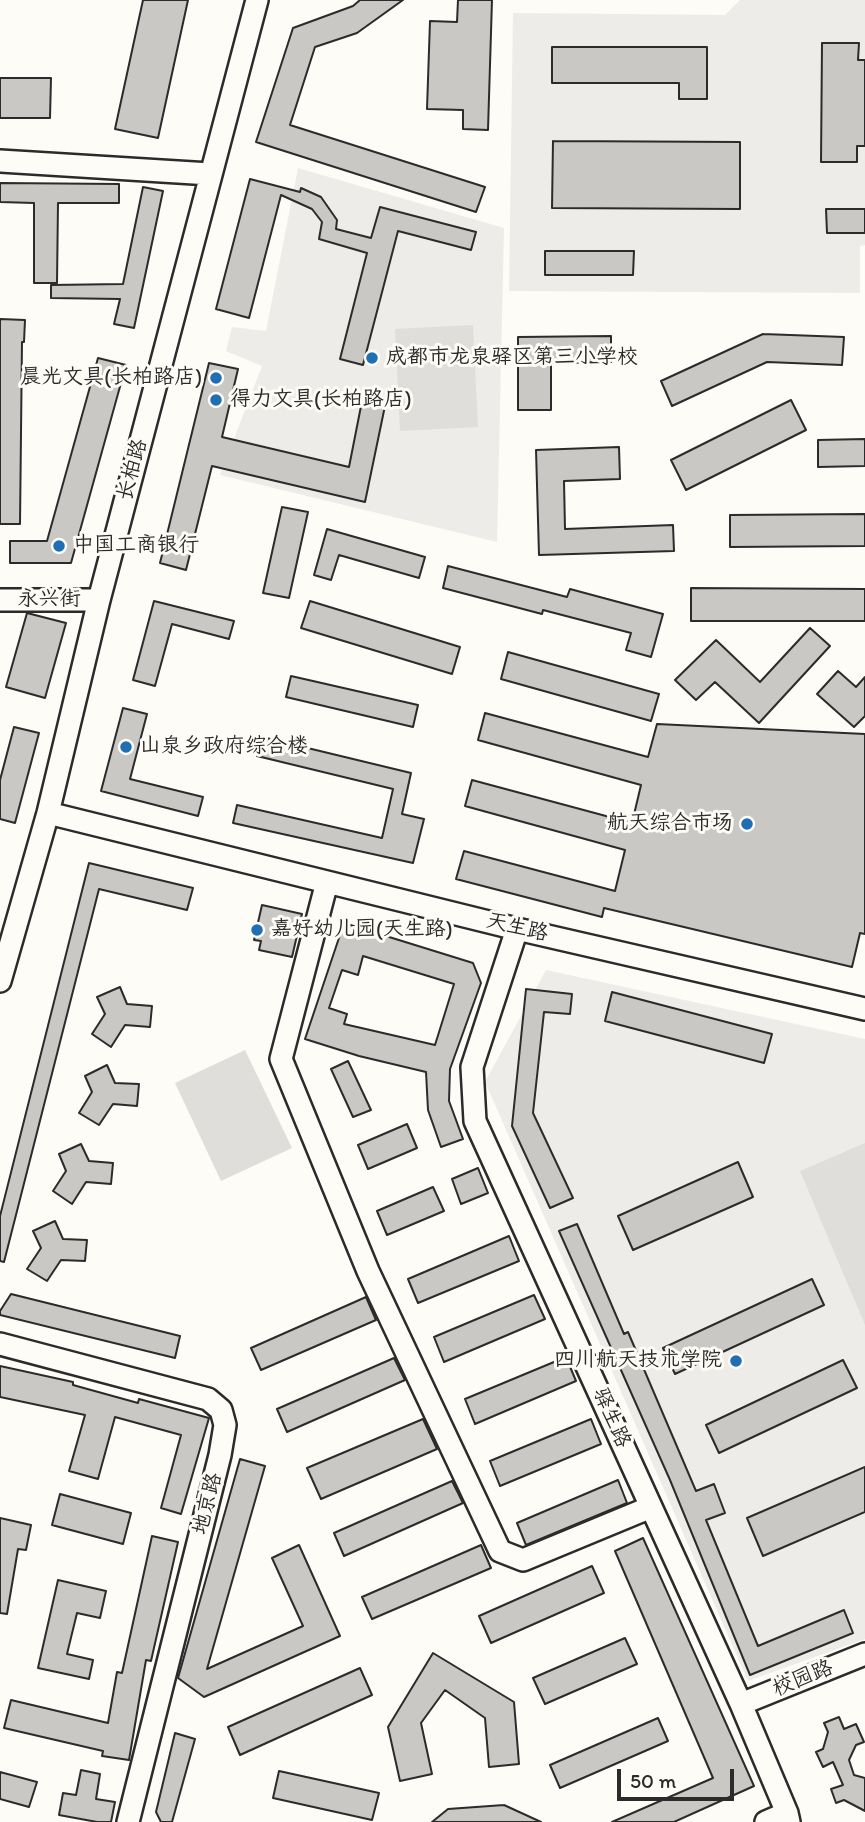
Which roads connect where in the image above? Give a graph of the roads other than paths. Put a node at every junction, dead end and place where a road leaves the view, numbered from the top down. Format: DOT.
graph roads {
  1 [pos="257,0"];
  2 [pos="0,161"];
  3 [pos="210,174"];
  4 [pos="0,600"];
  5 [pos="99,600"];
  6 [pos="48,813"];
  7 [pos="327,882"];
  8 [pos="517,929"];
  9 [pos="0,981"];
  10 [pos="865,1009"];
  11 [pos="0,1344"];
  12 [pos="651,1507"];
  13 [pos="865,1654"];
  14 [pos="741,1704"];
  15 [pos="788,1817"];
  16 [pos="128,1822"];
  17 [pos="766,1822"];
  1 -- 3 [label="street, 长柏路"];
  2 -- 3 [label="street"];
  3 -- 5 [label="street, 长柏路"];
  4 -- 5 [label="street, 永兴街"];
  5 -- 6 [label="street, 长柏路"];
  6 -- 7 [label="street, 天生路"];
  6 -- 9 [label="street, 长柏路"];
  7 -- 8 [label="street, 天生路"];
  7 -- 12 [label="street"];
  8 -- 10 [label="street, 天生路"];
  8 -- 12 [label="street, 驿生路"];
  11 -- 16 [label="street, 地京路"];
  12 -- 14 [label="street, 驿生路"];
  13 -- 14 [label="street, 校园路"];
  14 -- 15 [label="street, 驿生路"];
  15 -- 17 [label="street"];
}
